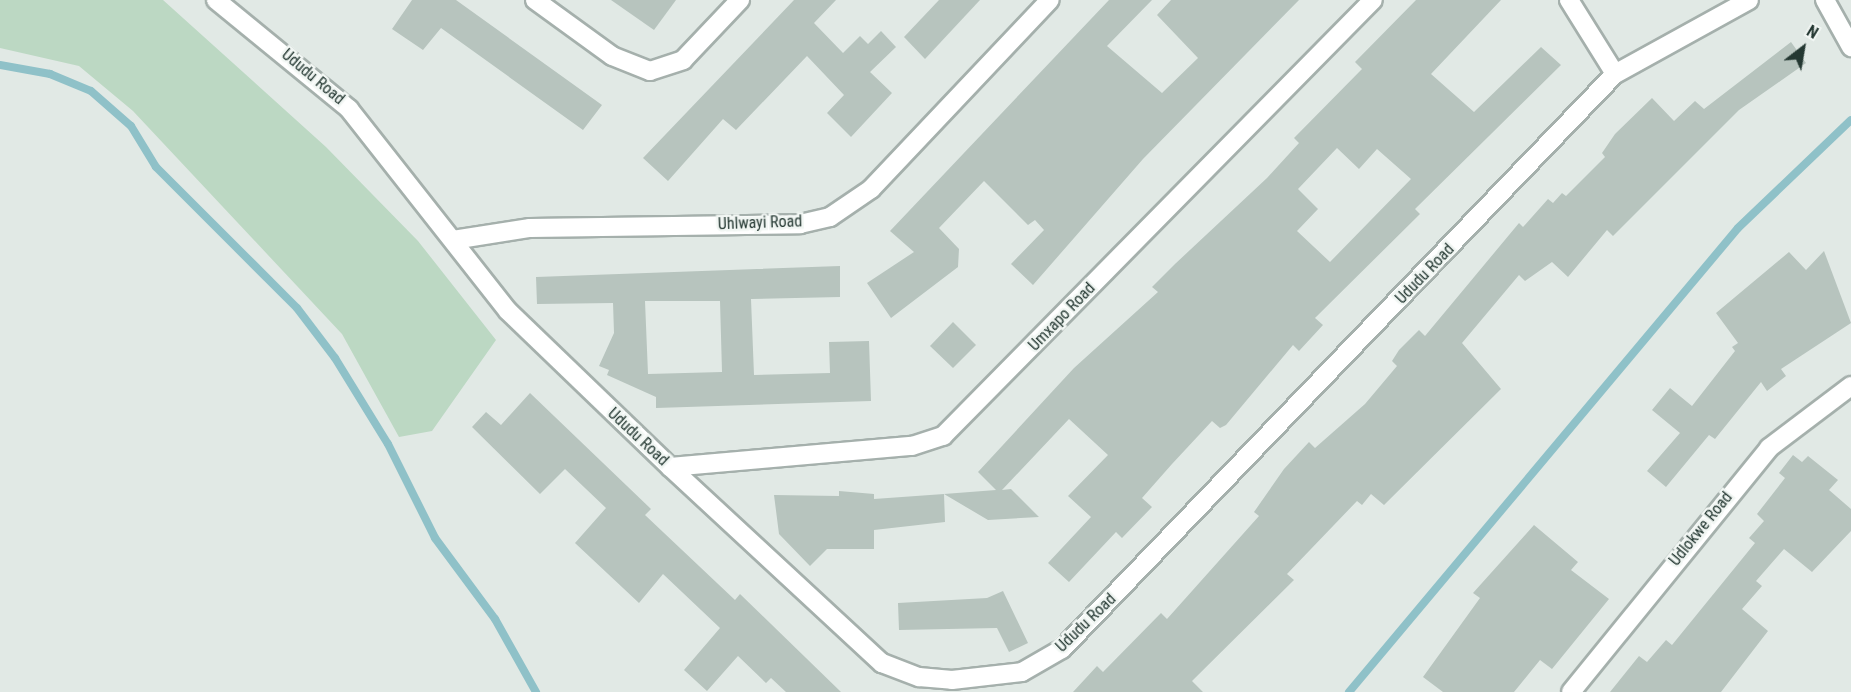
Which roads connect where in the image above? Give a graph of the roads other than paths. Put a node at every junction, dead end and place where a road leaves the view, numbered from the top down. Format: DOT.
graph roads {
  1 [pos="216,0"];
  2 [pos="535,0"];
  3 [pos="740,0"];
  4 [pos="1050,0"];
  5 [pos="1373,0"];
  6 [pos="1569,0"];
  7 [pos="1749,0"];
  8 [pos="1824,0"];
  9 [pos="1851,47"];
  10 [pos="1615,74"];
  11 [pos="453,240"];
  12 [pos="1851,386"];
  13 [pos="670,467"];
  14 [pos="1571,692"];
  1 -- 11 [label="street, Ududu Road"];
  2 -- 3 [label="street"];
  4 -- 11 [label="street, Uhlwayi Road"];
  5 -- 13 [label="street, Umxapo Road"];
  6 -- 10 [label="street"];
  7 -- 10 [label="street, Ududu Road"];
  8 -- 9 [label="street"];
  10 -- 13 [label="street, Ududu Road"];
  11 -- 13 [label="street, Ududu Road"];
  12 -- 14 [label="street, Udlokwe Road"];
}
